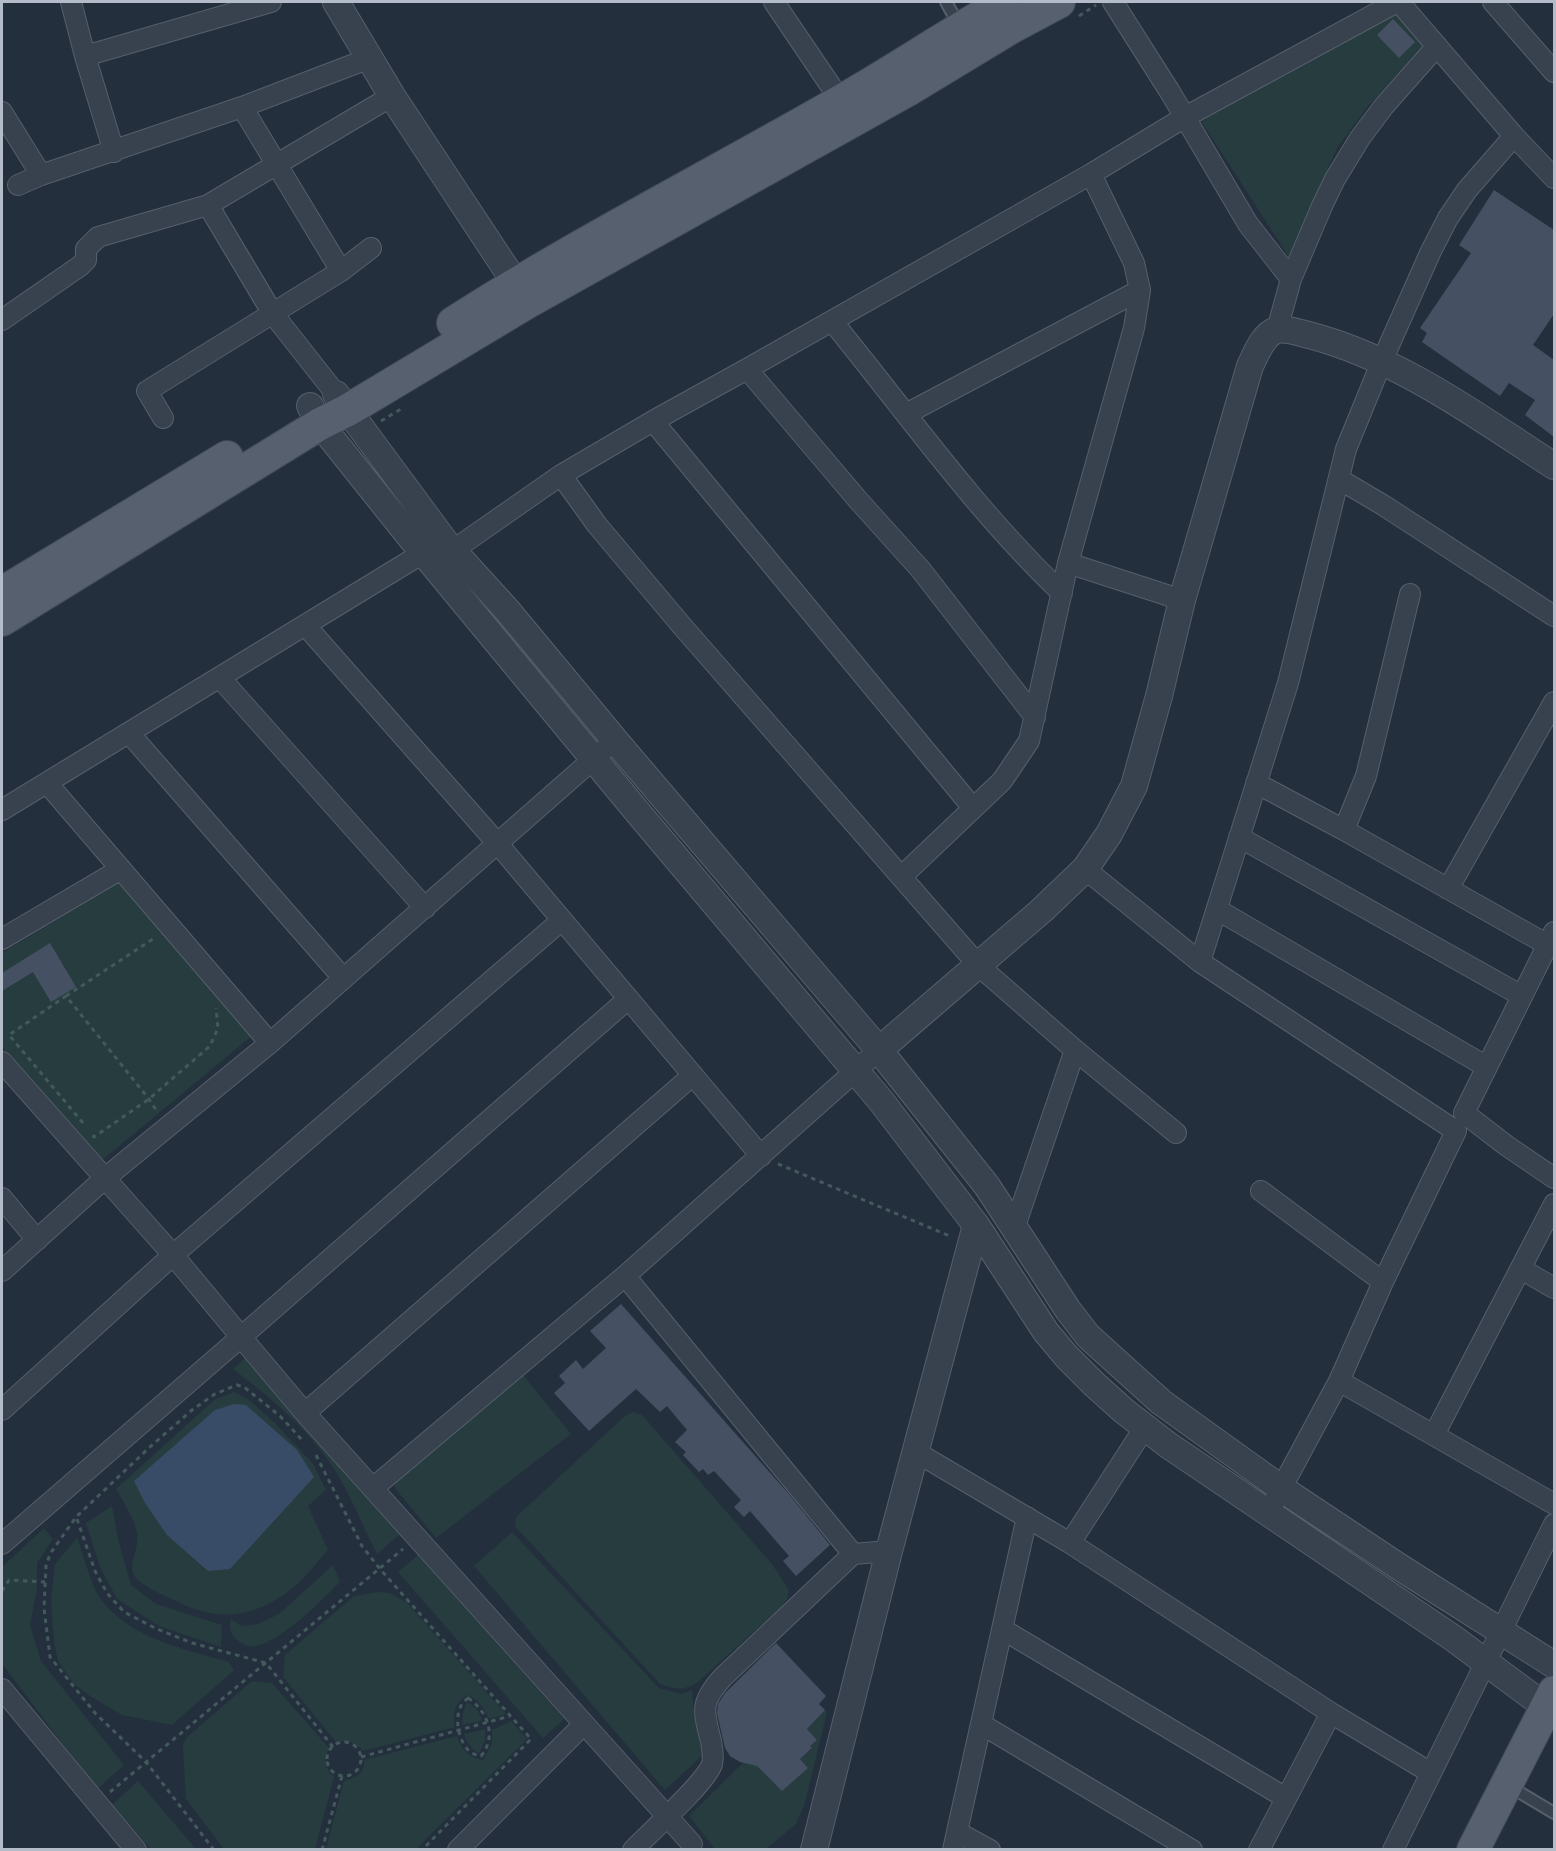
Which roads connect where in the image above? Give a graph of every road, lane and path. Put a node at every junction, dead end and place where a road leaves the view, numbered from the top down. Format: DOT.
graph roads {
  1 [pos="71,2"];
  2 [pos="272,2"];
  3 [pos="336,2"];
  4 [pos="774,2"];
  5 [pos="1006,2"];
  6 [pos="1059,2"];
  7 [pos="1113,2"];
  8 [pos="1398,2"];
  9 [pos="1493,2"];
  10 [pos="962,32"];
  11 [pos="1437,46"];
  12 [pos="85,56"];
  13 [pos="370,58"];
  14 [pos="1554,72"];
  15 [pos="392,96"];
  16 [pos="242,107"];
  17 [pos="848,110"];
  18 [pos="2,112"];
  19 [pos="1185,117"];
  20 [pos="1514,136"];
  21 [pos="114,152"];
  22 [pos="276,166"];
  23 [pos="1091,174"];
  24 [pos="41,175"];
  25 [pos="1554,178"];
  26 [pos="18,185"];
  27 [pos="208,205"];
  28 [pos="371,248"];
  29 [pos="341,271"];
  30 [pos="1291,279"];
  31 [pos="1140,290"];
  32 [pos="522,292"];
  33 [pos="273,314"];
  34 [pos="2,320"];
  35 [pos="832,321"];
  36 [pos="1277,330"];
  37 [pos="1382,361"];
  38 [pos="747,369"];
  39 [pos="328,409"];
  40 [pos="906,414"];
  41 [pos="163,418"];
  42 [pos="653,421"];
  43 [pos="1554,466"];
  44 [pos="561,475"];
  45 [pos="1339,479"];
  46 [pos="452,551"];
  47 [pos="423,553"];
  48 [pos="1068,563"];
  49 [pos="1062,593"];
  50 [pos="1410,594"];
  51 [pos="6,599"];
  52 [pos="1182,600"];
  53 [pos="1554,616"];
  54 [pos="306,626"];
  55 [pos="220,678"];
  56 [pos="1554,702"];
  57 [pos="1035,717"];
  58 [pos="129,733"];
  59 [pos="615,740"];
  60 [pos="593,759"];
  61 [pos="47,783"];
  62 [pos="1256,783"];
  63 [pos="973,808"];
  64 [pos="2,810"];
  65 [pos="1344,830"];
  66 [pos="1239,837"];
  67 [pos="498,844"];
  68 [pos="121,869"];
  69 [pos="1085,869"];
  70 [pos="901,877"];
  71 [pos="1448,889"];
  72 [pos="424,908"];
  73 [pos="1218,910"];
  74 [pos="562,920"];
  75 [pos="158,935"];
  76 [pos="2,939"];
  77 [pos="1551,939"];
  78 [pos="1200,962"];
  79 [pos="979,966"];
  80 [pos="344,978"];
  81 [pos="66,996"];
  82 [pos="1522,996"];
  83 [pos="628,999"];
  84 [pos="210,1000"];
  85 [pos="270,1042"];
  86 [pos="879,1050"];
  87 [pos="1075,1050"];
  88 [pos="2,1062"];
  89 [pos="1487,1067"];
  90 [pos="855,1070"];
  91 [pos="693,1075"];
  92 [pos="149,1099"];
  93 [pos="1460,1122"];
  94 [pos="166,1128"];
  95 [pos="1176,1133"];
  96 [pos="761,1156"];
  97 [pos="1554,1178"];
  98 [pos="104,1179"];
  99 [pos="987,1186"];
  100 [pos="1260,1191"];
  101 [pos="2,1198"];
  102 [pos="1554,1204"];
  103 [pos="1014,1229"];
  104 [pos="973,1235"];
  105 [pos="37,1240"];
  106 [pos="173,1256"];
  107 [pos="1521,1269"];
  108 [pos="2,1271"];
  109 [pos="625,1276"];
  110 [pos="1383,1282"];
  111 [pos="1554,1288"];
  112 [pos="241,1337"];
  113 [pos="1339,1381"];
  114 [pos="2,1410"];
  115 [pos="305,1413"];
  116 [pos="1145,1427"];
  117 [pos="1434,1435"];
  118 [pos="916,1452"];
  119 [pos="373,1488"];
  120 [pos="1282,1489"];
  121 [pos="1554,1504"];
  122 [pos="1268,1513"];
  123 [pos="76,1517"];
  124 [pos="1027,1517"];
  125 [pos="1554,1524"];
  126 [pos="418,1538"];
  127 [pos="1070,1543"];
  128 [pos="2,1544"];
  129 [pos="889,1551"];
  130 [pos="853,1554"];
  131 [pos="380,1569"];
  132 [pos="45,1582"];
  133 [pos="2,1590"];
  134 [pos="1002,1629"];
  135 [pos="1502,1632"];
  136 [pos="1487,1662"];
  137 [pos="266,1663"];
  138 [pos="1554,1665"];
  139 [pos="2,1689"];
  140 [pos="1550,1699"];
  141 [pos="1331,1713"];
  142 [pos="510,1716"];
  143 [pos="488,1722"];
  144 [pos="584,1724"];
  145 [pos="981,1724"];
  146 [pos="459,1730"];
  147 [pos="333,1747"];
  148 [pos="361,1757"];
  149 [pos="146,1762"];
  150 [pos="1431,1773"];
  151 [pos="342,1776"];
  152 [pos="1507,1785"];
  153 [pos="1286,1798"];
  154 [pos="98,1803"];
  155 [pos="1554,1813"];
  156 [pos="666,1816"];
  157 [pos="955,1841"];
  158 [pos="694,1848"];
  159 [pos="136,1850"];
  160 [pos="214,1850"];
  161 [pos="322,1850"];
  162 [pos="422,1850"];
  163 [pos="458,1850"];
  164 [pos="633,1850"];
  165 [pos="814,1850"];
  166 [pos="990,1850"];
  167 [pos="1192,1850"];
  168 [pos="1259,1850"];
  169 [pos="1393,1850"];
  170 [pos="1473,1850"];
  1 -- 12 [label="street"];
  2 -- 12 [label="street"];
  3 -- 13 [label="street"];
  4 -- 17 [label="street"];
  5 -- 10 [label="main road"];
  6 -- 10 [label="main road"];
  7 -- 19 [label="street"];
  8 -- 11 [label="street"];
  8 -- 19 [label="street"];
  9 -- 14 [label="street"];
  10 -- 17 [label="main road"];
  11 -- 20 [label="street"];
  11 -- 30 [label="street"];
  12 -- 21 [label="street"];
  13 -- 15 [label="street"];
  13 -- 16 [label="street"];
  15 -- 22 [label="street"];
  15 -- 32 [label="street"];
  16 -- 21 [label="street"];
  16 -- 22 [label="street"];
  17 -- 32 [label="main road"];
  18 -- 24 [label="street"];
  19 -- 23 [label="street"];
  19 -- 30 [label="street"];
  20 -- 25 [label="street"];
  20 -- 37 [label="street"];
  21 -- 24 [label="street"];
  22 -- 27 [label="street"];
  22 -- 29 [label="street"];
  23 -- 31 [label="street"];
  23 -- 35 [label="street"];
  24 -- 26 [label="street"];
  27 -- 33 [label="street"];
  27 -- 34 [label="street"];
  28 -- 29 [label="street"];
  29 -- 33 [label="street"];
  30 -- 36 [label="street"];
  31 -- 40 [label="street"];
  31 -- 48 [label="street"];
  32 -- 39 [label="main road"];
  33 -- 39 [label="street"];
  33 -- 41 [label="street"];
  35 -- 38 [label="street"];
  35 -- 40 [label="street"];
  36 -- 37 [label="street"];
  36 -- 52 [label="street"];
  37 -- 43 [label="street"];
  37 -- 45 [label="street"];
  38 -- 42 [label="street"];
  38 -- 57 [label="street"];
  39 -- 46 [label="street"];
  39 -- 47 [label="street"];
  39 -- 51 [label="main road"];
  40 -- 49 [label="street"];
  42 -- 44 [label="street"];
  42 -- 63 [label="street"];
  44 -- 46 [label="street"];
  44 -- 70 [label="street"];
  45 -- 53 [label="street"];
  45 -- 62 [label="street"];
  46 -- 59 [label="street"];
  47 -- 54 [label="street"];
  47 -- 60 [label="street"];
  48 -- 49 [label="street"];
  48 -- 52 [label="street"];
  49 -- 57 [label="street"];
  50 -- 65 [label="street"];
  52 -- 69 [label="street"];
  54 -- 55 [label="street"];
  54 -- 67 [label="street"];
  55 -- 58 [label="street"];
  55 -- 72 [label="street"];
  56 -- 71 [label="street"];
  57 -- 63 [label="street"];
  58 -- 61 [label="street"];
  58 -- 80 [label="street"];
  59 -- 60 [label="street"];
  59 -- 86 [label="street"];
  60 -- 67 [label="street"];
  60 -- 90 [label="street"];
  61 -- 64 [label="street"];
  61 -- 68 [label="street"];
  62 -- 65 [label="street"];
  62 -- 66 [label="street"];
  63 -- 70 [label="street"];
  65 -- 71 [label="street"];
  66 -- 73 [label="street"];
  66 -- 82 [label="street"];
  67 -- 72 [label="street"];
  67 -- 74 [label="street"];
  68 -- 76 [label="street"];
  68 -- 85 [label="street"];
  69 -- 78 [label="street"];
  69 -- 79 [label="street"];
  70 -- 79 [label="street"];
  71 -- 77 [label="street"];
  72 -- 80 [label="street"];
  73 -- 78 [label="street"];
  73 -- 89 [label="street"];
  74 -- 83 [label="street"];
  74 -- 106 [label="street"];
  75 -- 81 [label="path"];
  77 -- 82 [label="street"];
  78 -- 93 [label="street"];
  79 -- 86 [label="street"];
  79 -- 87 [label="street"];
  80 -- 85 [label="street"];
  81 -- 92 [label="path"];
  81 -- 92 [label="path"];
  82 -- 89 [label="street"];
  83 -- 91 [label="street"];
  83 -- 112 [label="street"];
  84 -- 92 [label="path"];
  85 -- 94 [label="street"];
  86 -- 90 [label="street"];
  86 -- 99 [label="street"];
  87 -- 95 [label="street"];
  87 -- 103 [label="street"];
  88 -- 98 [label="street"];
  89 -- 93 [label="street"];
  90 -- 96 [label="street"];
  90 -- 104 [label="street"];
  91 -- 96 [label="street"];
  91 -- 115 [label="street"];
  92 -- 94 [label="path"];
  93 -- 97 [label="street"];
  93 -- 110 [label="street"];
  94 -- 98 [label="street"];
  96 -- 104 [label="path"];
  96 -- 109 [label="street"];
  98 -- 105 [label="street"];
  98 -- 106 [label="street"];
  99 -- 103 [label="street"];
  99 -- 104 [label="street"];
  100 -- 110 [label="street"];
  101 -- 105 [label="street"];
  102 -- 107 [label="street"];
  103 -- 120 [label="street"];
  104 -- 116 [label="street"];
  104 -- 118 [label="street"];
  105 -- 108 [label="street"];
  106 -- 112 [label="street"];
  106 -- 114 [label="street"];
  107 -- 111 [label="street"];
  107 -- 117 [label="street"];
  109 -- 119 [label="street"];
  109 -- 130 [label="street"];
  110 -- 113 [label="street"];
  112 -- 115 [label="street"];
  112 -- 128 [label="street"];
  113 -- 117 [label="street"];
  113 -- 120 [label="street"];
  115 -- 119 [label="street"];
  116 -- 122 [label="street"];
  116 -- 127 [label="street"];
  117 -- 121 [label="street"];
  118 -- 124 [label="street"];
  118 -- 129 [label="street"];
  119 -- 126 [label="street"];
  120 -- 122 [label="street"];
  120 -- 135 [label="street"];
  122 -- 136 [label="street"];
  123 -- 131 [label="path"];
  123 -- 132 [label="path"];
  123 -- 137 [label="path"];
  124 -- 127 [label="street"];
  124 -- 134 [label="street"];
  125 -- 135 [label="street"];
  126 -- 131 [label="path"];
  126 -- 144 [label="street"];
  127 -- 141 [label="street"];
  129 -- 130 [label="street"];
  129 -- 165 [label="street"];
  130 -- 156 [label="street"];
  131 -- 137 [label="path"];
  131 -- 142 [label="path"];
  132 -- 133 [label="path"];
  132 -- 149 [label="path"];
  134 -- 145 [label="street"];
  134 -- 153 [label="street"];
  135 -- 136 [label="street"];
  135 -- 138 [label="street"];
  136 -- 140 [label="street"];
  136 -- 150 [label="street"];
  137 -- 147 [label="path"];
  137 -- 149 [label="path"];
  139 -- 154 [label="street"];
  140 -- 152 [label="main road"];
  141 -- 150 [label="street"];
  141 -- 153 [label="street"];
  142 -- 143 [label="path"];
  142 -- 162 [label="path"];
  143 -- 146 [label="path"];
  143 -- 146 [label="path"];
  143 -- 146 [label="path"];
  144 -- 156 [label="street"];
  144 -- 163 [label="street"];
  145 -- 157 [label="street"];
  145 -- 167 [label="street"];
  146 -- 148 [label="path"];
  147 -- 148 [label="path"];
  147 -- 151 [label="path"];
  148 -- 151 [label="path"];
  149 -- 154 [label="path"];
  149 -- 160 [label="path"];
  150 -- 169 [label="street"];
  151 -- 161 [label="path"];
  152 -- 155 [label="lane"];
  152 -- 170 [label="main road"];
  153 -- 168 [label="street"];
  154 -- 159 [label="street"];
  156 -- 158 [label="street"];
  156 -- 164 [label="street"];
  157 -- 166 [label="street"];
}
